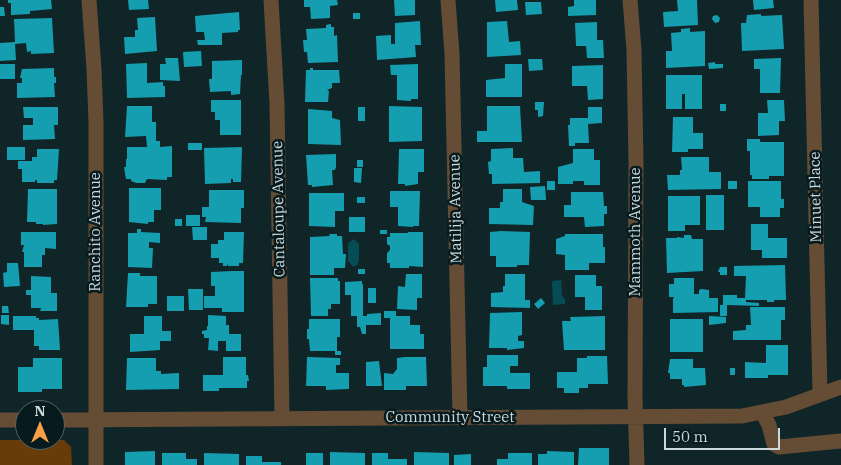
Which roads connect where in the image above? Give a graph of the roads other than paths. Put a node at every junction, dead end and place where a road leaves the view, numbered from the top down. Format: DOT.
graph roads {
  1 [pos="89,0"];
  2 [pos="271,0"];
  3 [pos="448,0"];
  4 [pos="630,0"];
  5 [pos="811,0"];
  6 [pos="841,387"];
  7 [pos="820,394"];
  8 [pos="762,412"];
  9 [pos="636,416"];
  10 [pos="282,418"];
  11 [pos="460,418"];
  12 [pos="0,420"];
  13 [pos="15,420"];
  14 [pos="65,420"];
  15 [pos="96,420"];
  16 [pos="841,442"];
  17 [pos="96,465"];
  18 [pos="637,465"];
  1 -- 15 [label="street, Ranchito Avenue"];
  2 -- 10 [label="street, Cantaloupe Avenue"];
  3 -- 11 [label="street, Matilija Avenue"];
  4 -- 9 [label="street, Mammoth Avenue"];
  5 -- 7 [label="street, Minuet Place"];
  6 -- 7 [label="street, Community Street"];
  7 -- 8 [label="street, Community Street"];
  8 -- 9 [label="street, Community Street"];
  8 -- 16 [label="street"];
  9 -- 11 [label="street, Community Street"];
  9 -- 18 [label="street, Mammoth Avenue"];
  10 -- 11 [label="street, Community Street"];
  10 -- 15 [label="street, Community Street"];
  12 -- 13 [label="street"];
  14 -- 15 [label="street, Community Street"];
  15 -- 17 [label="street, Ranchito Avenue"];
}
